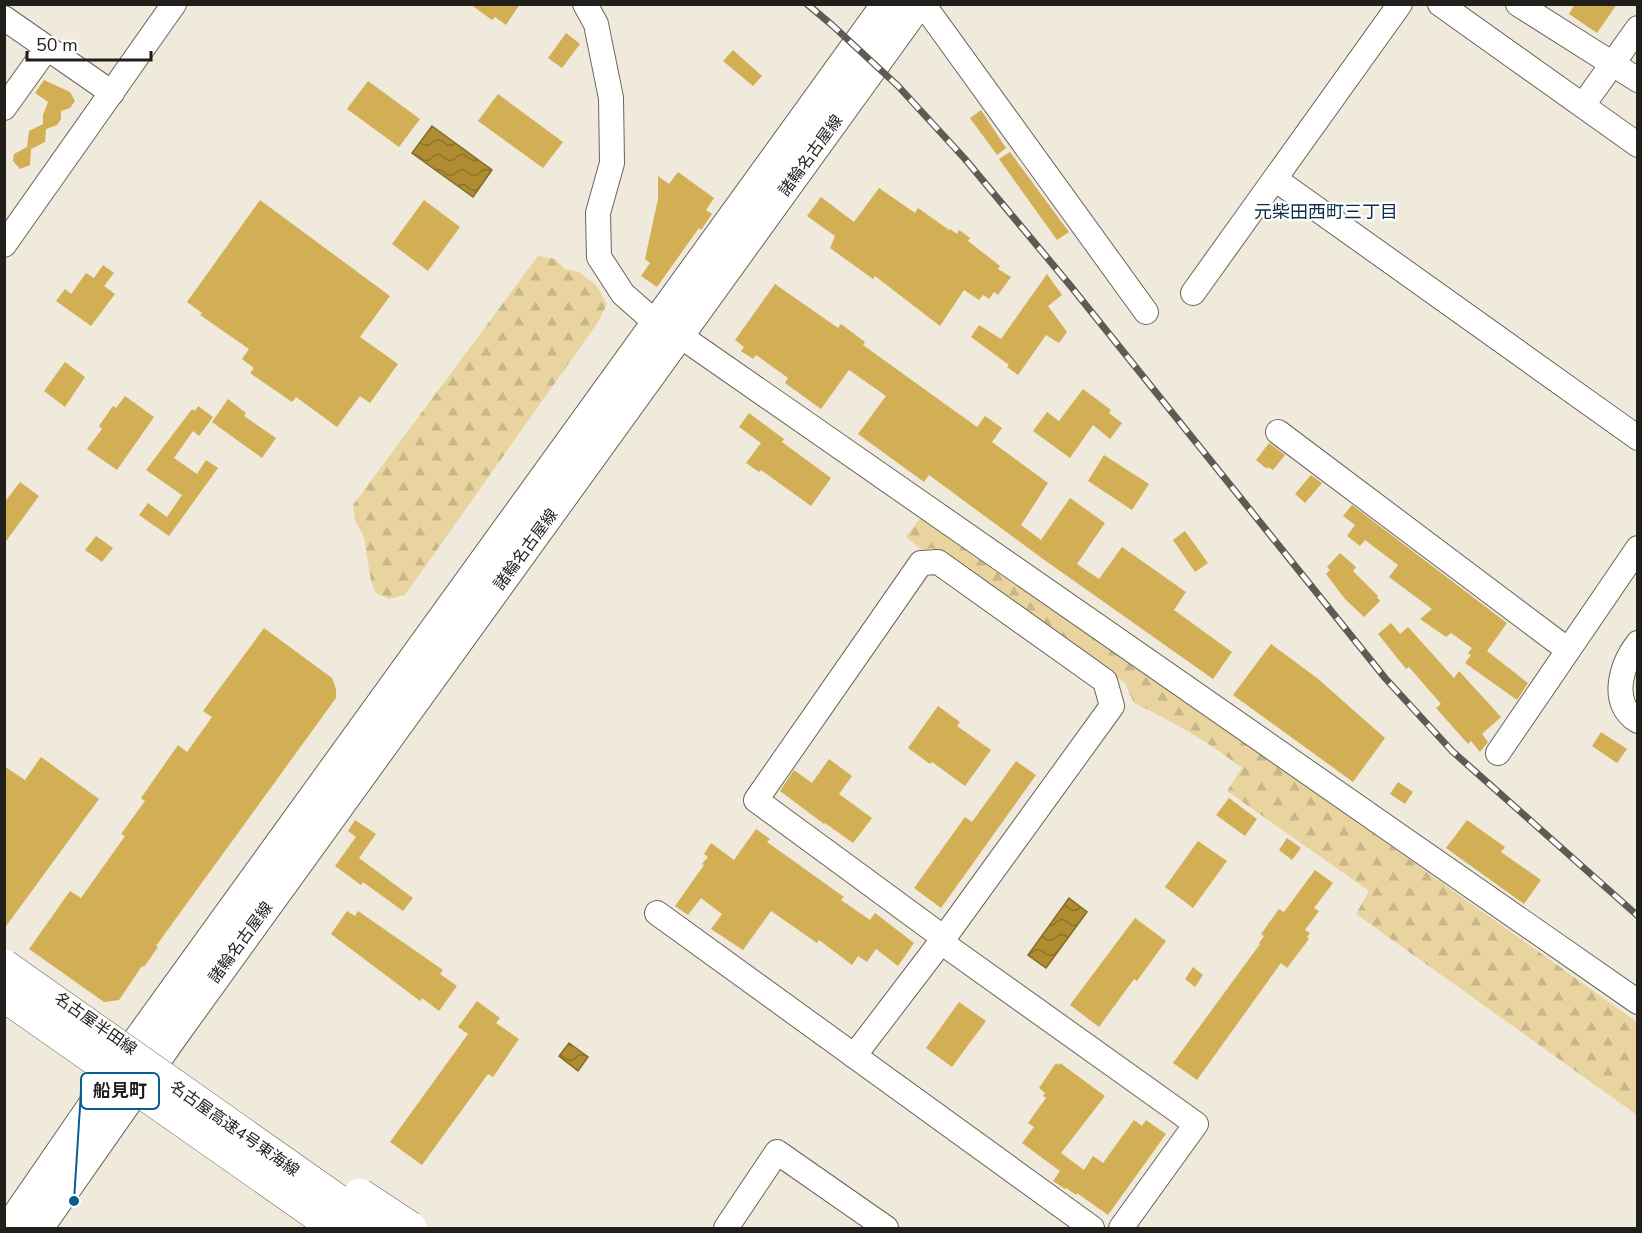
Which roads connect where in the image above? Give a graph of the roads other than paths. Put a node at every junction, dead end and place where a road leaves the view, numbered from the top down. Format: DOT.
graph roads {
  1 [pos="174,4"];
  2 [pos="585,4"];
  3 [pos="887,4"];
  4 [pos="918,4"];
  5 [pos="923,4"];
  6 [pos="1400,4"];
  7 [pos="1518,4"];
  8 [pos="1454,8"];
  9 [pos="4,18"];
  10 [pos="1638,28"];
  11 [pos="47,48"];
  12 [pos="1612,64"];
  13 [pos="1638,80"];
  14 [pos="112,93"];
  15 [pos="1583,105"];
  16 [pos="4,108"];
  17 [pos="1638,144"];
  18 [pos="1275,179"];
  19 [pos="4,245"];
  20 [pos="1193,293"];
  21 [pos="1146,312"];
  22 [pos="668,330"];
  23 [pos="1278,432"];
  24 [pos="1638,438"];
  25 [pos="1638,548"];
  26 [pos="1638,643"];
  27 [pos="1568,650"];
  28 [pos="1638,721"];
  29 [pos="1498,753"];
  30 [pos="657,913"];
  31 [pos="943,940"];
  32 [pos="4,959"];
  33 [pos="4,966"];
  34 [pos="4,995"];
  35 [pos="1638,1002"];
  36 [pos="4,1004"];
  37 [pos="136,1053"];
  38 [pos="854,1056"];
  39 [pos="123,1086"];
  40 [pos="9,1228"];
  41 [pos="39,1228"];
  42 [pos="328,1228"];
  43 [pos="336,1228"];
  44 [pos="376,1228"];
  45 [pos="396,1228"];
  46 [pos="410,1228"];
  47 [pos="726,1228"];
  48 [pos="886,1228"];
  49 [pos="1092,1228"];
  50 [pos="1121,1228"];
  1 -- 14 [label="street"];
  2 -- 22 [label="street"];
  3 -- 22 [label="main road, 諸輪名古屋線"];
  4 -- 22 [label="main road, 諸輪名古屋線"];
  5 -- 21 [label="street"];
  6 -- 18 [label="street"];
  7 -- 12 [label="street"];
  8 -- 15 [label="street"];
  9 -- 11 [label="street"];
  10 -- 12 [label="street"];
  11 -- 14 [label="street"];
  11 -- 16 [label="street"];
  12 -- 13 [label="street"];
  12 -- 15 [label="street"];
  14 -- 19 [label="street"];
  15 -- 17 [label="street"];
  18 -- 20 [label="street"];
  18 -- 24 [label="street"];
  22 -- 35 [label="street"];
  22 -- 37 [label="main road, 諸輪名古屋線"];
  23 -- 27 [label="street"];
  25 -- 27 [label="street"];
  26 -- 28 [label="street"];
  27 -- 29 [label="street"];
  30 -- 38 [label="street"];
  31 -- 31 [label="street"];
  31 -- 38 [label="street"];
  31 -- 50 [label="street"];
  32 -- 37 [label="main road, 名古屋半田線"];
  33 -- 37 [label="highway, 名古屋高速4号東海線, bridge"];
  34 -- 43 [label="highway, 名古屋高速4号東海線, bridge"];
  36 -- 39 [label="main road"];
  37 -- 39 [label="main road, 諸輪名古屋線"];
  37 -- 44 [label="highway, 名古屋高速4号東海線, bridge"];
  37 -- 45 [label="main road, 名古屋半田線"];
  37 -- 46 [label="highway, bridge"];
  38 -- 49 [label="street"];
  39 -- 40 [label="main road"];
  39 -- 41 [label="main road"];
  39 -- 42 [label="main road"];
  47 -- 48 [label="street"];
}
